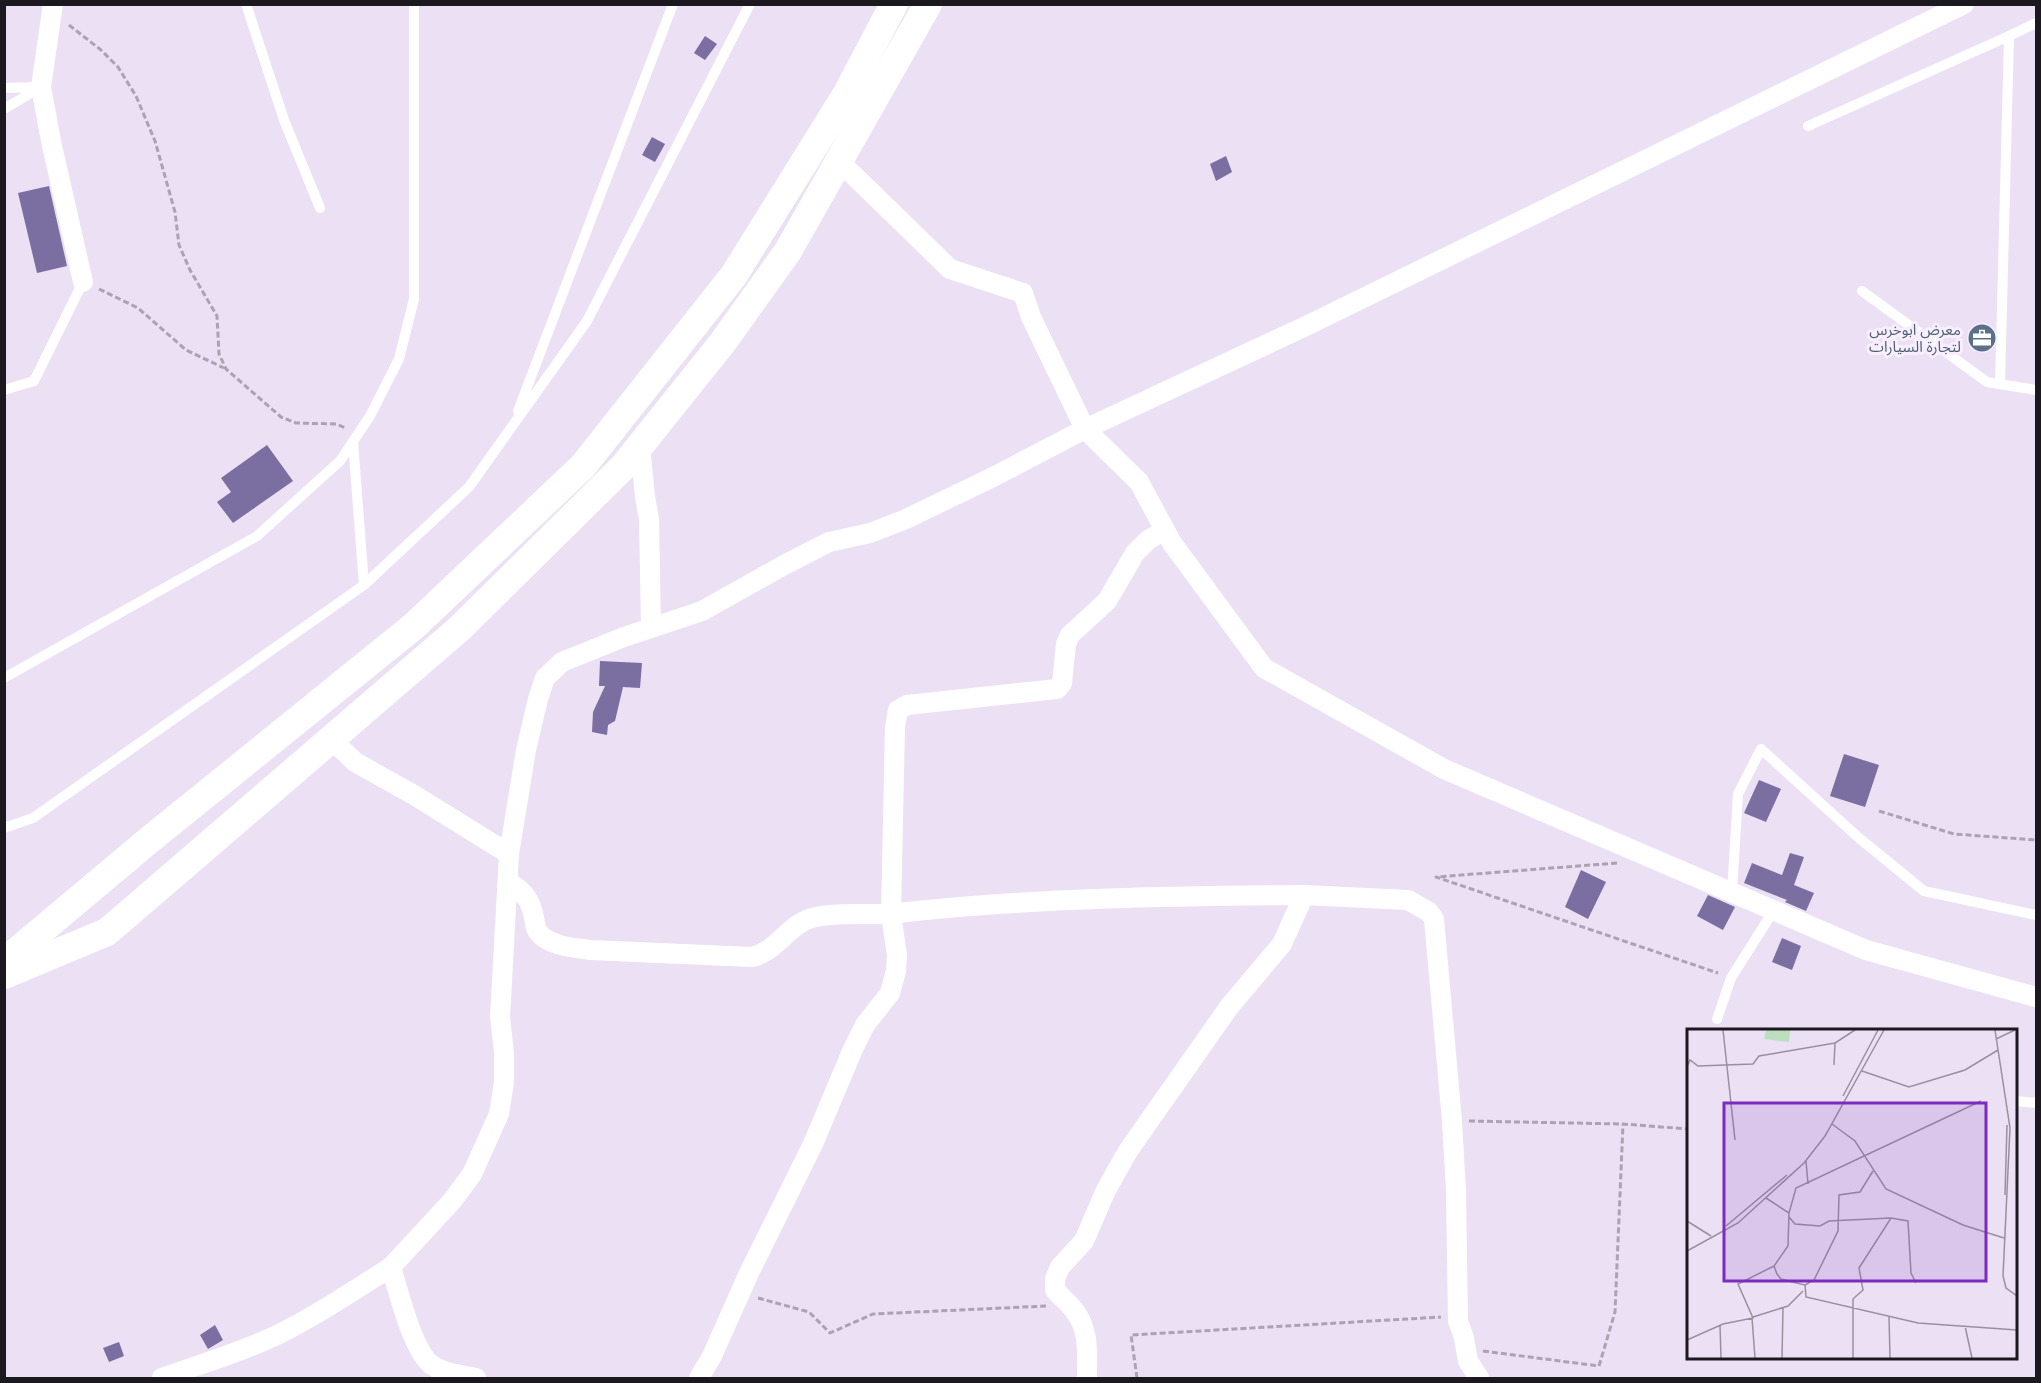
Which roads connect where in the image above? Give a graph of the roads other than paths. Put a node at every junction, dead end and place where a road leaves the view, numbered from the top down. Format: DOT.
graph roads {
  1 [pos="246,4"];
  2 [pos="414,4"];
  3 [pos="673,4"];
  4 [pos="750,4"];
  5 [pos="894,4"];
  6 [pos="928,4"];
  7 [pos="1964,4"];
  8 [pos="53,8"];
  9 [pos="2037,23"];
  10 [pos="2009,36"];
  11 [pos="40,87"];
  12 [pos="4,88"];
  13 [pos="4,108"];
  14 [pos="1808,126"];
  15 [pos="839,161"];
  16 [pos="320,208"];
  17 [pos="83,282"];
  18 [pos="1862,291"];
  19 [pos="2000,384"];
  20 [pos="4,390"];
  21 [pos="2037,390"];
  22 [pos="513,425"];
  23 [pos="1085,429"];
  24 [pos="356,438"];
  25 [pos="640,445"];
  26 [pos="1165,530"];
  27 [pos="364,585"];
  28 [pos="651,627"];
  29 [pos="4,678"];
  30 [pos="331,739"];
  31 [pos="4,828"];
  32 [pos="509,854"];
  33 [pos="508,882"];
  34 [pos="1732,892"];
  35 [pos="1304,895"];
  36 [pos="1774,910"];
  37 [pos="891,914"];
  38 [pos="2037,915"];
  39 [pos="4,962"];
  40 [pos="4,975"];
  41 [pos="2037,997"];
  42 [pos="1717,1019"];
  43 [pos="2017,1101"];
  44 [pos="2037,1103"];
  45 [pos="391,1267"];
  46 [pos="162,1378"];
  47 [pos="476,1378"];
  48 [pos="699,1378"];
  49 [pos="1087,1378"];
  50 [pos="1479,1378"];
  1 -- 16 [label="lane"];
  2 -- 24 [label="lane"];
  3 -- 22 [label="lane"];
  4 -- 22 [label="lane"];
  5 -- 39 [label="main road"];
  6 -- 15 [label="main road"];
  7 -- 23 [label="street"];
  8 -- 11 [label="street"];
  9 -- 10 [label="lane"];
  10 -- 14 [label="lane"];
  10 -- 19 [label="lane"];
  11 -- 12 [label="lane"];
  11 -- 13 [label="lane"];
  11 -- 17 [label="street"];
  15 -- 23 [label="street"];
  15 -- 25 [label="main road"];
  17 -- 20 [label="lane"];
  18 -- 19 [label="lane"];
  19 -- 21 [label="lane"];
  22 -- 27 [label="lane"];
  23 -- 26 [label="street"];
  23 -- 28 [label="street"];
  24 -- 27 [label="lane"];
  24 -- 29 [label="lane"];
  25 -- 28 [label="street"];
  25 -- 30 [label="main road"];
  26 -- 34 [label="street"];
  26 -- 37 [label="street"];
  27 -- 31 [label="lane"];
  28 -- 32 [label="street"];
  30 -- 32 [label="street"];
  30 -- 40 [label="main road"];
  32 -- 33 [label="street"];
  33 -- 37 [label="street"];
  33 -- 45 [label="street"];
  34 -- 36 [label="street"];
  34 -- 38 [label="lane"];
  35 -- 37 [label="street"];
  35 -- 49 [label="street"];
  35 -- 50 [label="street"];
  36 -- 41 [label="street"];
  36 -- 42 [label="lane"];
  37 -- 48 [label="street"];
  43 -- 44 [label="lane"];
  45 -- 46 [label="street"];
  45 -- 47 [label="street"];
}
